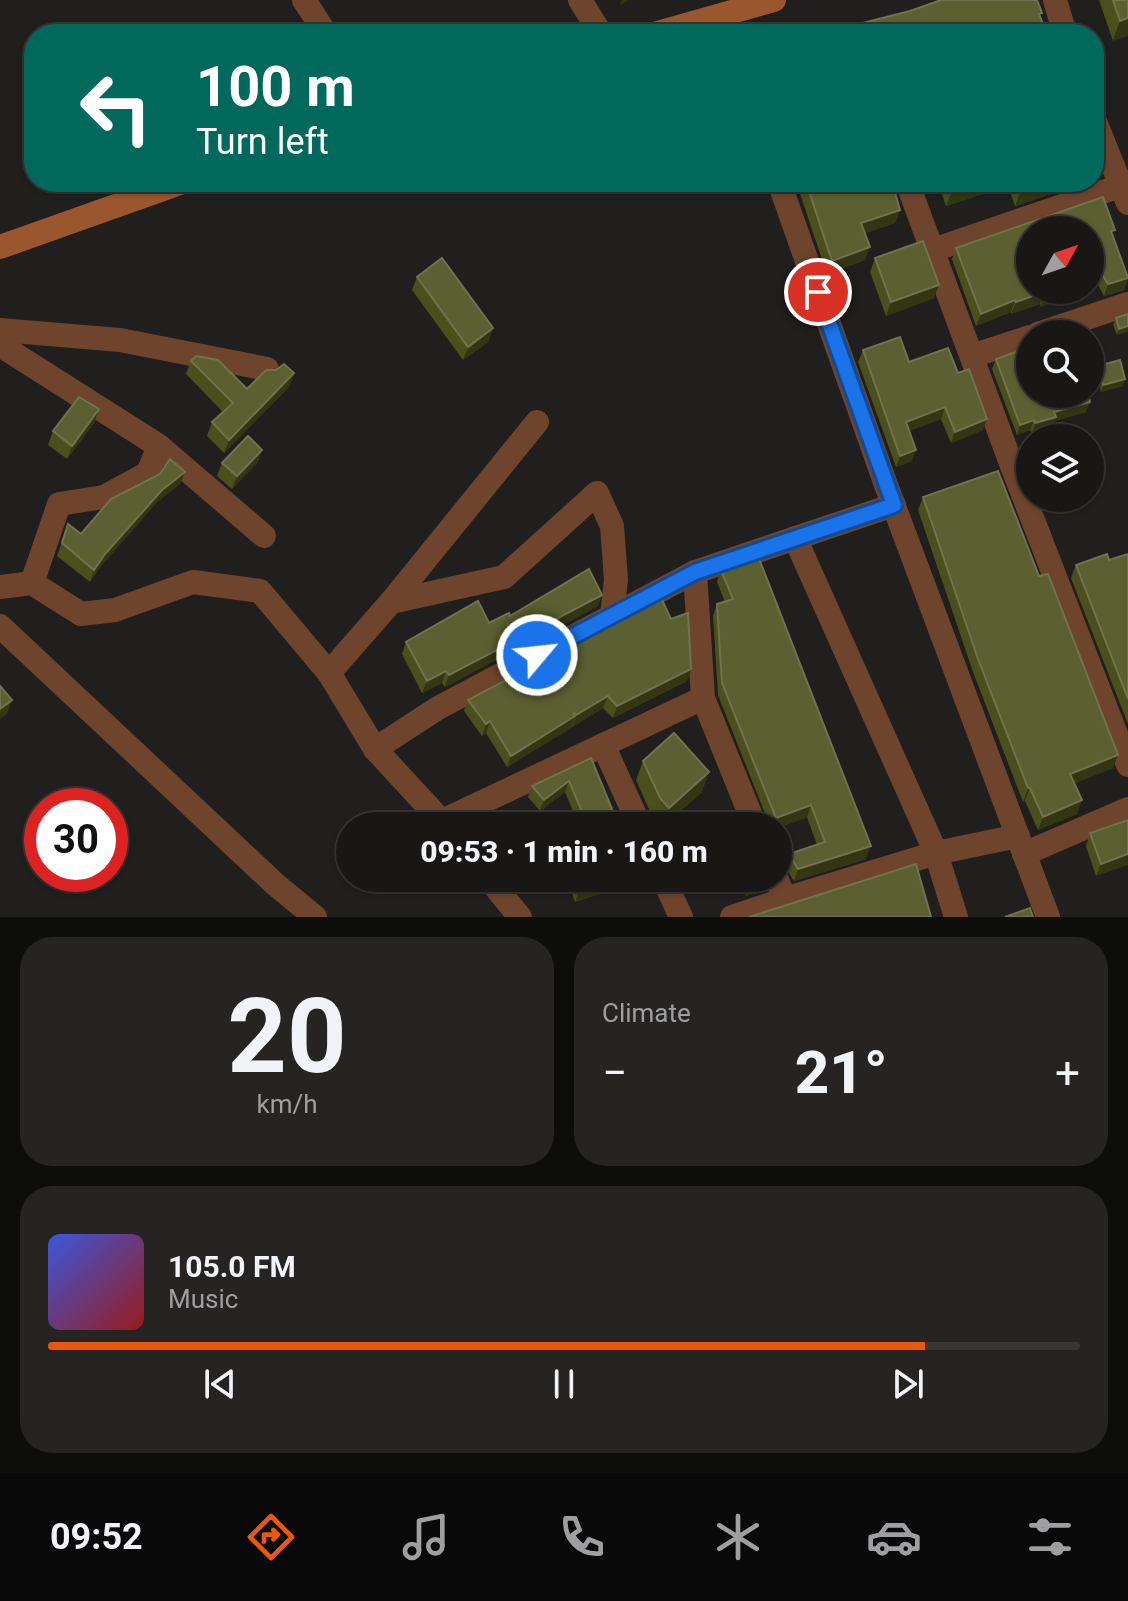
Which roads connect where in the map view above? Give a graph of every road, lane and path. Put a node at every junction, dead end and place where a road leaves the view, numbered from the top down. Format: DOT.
graph roads {
  1 [pos="304,0"];
  2 [pos="580,0"];
  3 [pos="774,0"];
  4 [pos="1055,0"];
  5 [pos="320,24"];
  6 [pos="595,24"];
  7 [pos="725,24"];
  8 [pos="1062,24"];
  9 [pos="1104,144"];
  10 [pos="155,192"];
  11 [pos="783,192"];
  12 [pos="911,192"];
  13 [pos="1124,195"];
  14 [pos="0,247"];
  15 [pos="933,250"];
  16 [pos="1128,304"];
  17 [pos="1080,320"];
  18 [pos="0,330"];
  19 [pos="1016,342"];
  20 [pos="0,345"];
  21 [pos="972,356"];
  22 [pos="267,369"];
  23 [pos="537,422"];
  24 [pos="159,446"];
  25 [pos="894,505"];
  26 [pos="264,536"];
  27 [pos="795,538"];
  28 [pos="695,572"];
  29 [pos="32,583"];
  30 [pos="0,587"];
  31 [pos="391,602"];
  32 [pos="612,615"];
  33 [pos="0,626"];
  34 [pos="329,673"];
  35 [pos="703,698"];
  36 [pos="603,745"];
  37 [pos="375,749"];
  38 [pos="1128,765"];
  39 [pos="1128,809"];
  40 [pos="433,812"];
  41 [pos="468,812"];
  42 [pos="634,812"];
  43 [pos="749,812"];
  44 [pos="1021,845"];
  45 [pos="936,853"];
  46 [pos="792,886"];
  47 [pos="499,892"];
  48 [pos="669,892"];
  49 [pos="774,892"];
  50 [pos="315,917"];
  51 [pos="520,917"];
  52 [pos="681,917"];
  53 [pos="732,917"];
  54 [pos="956,917"];
  55 [pos="1048,917"];
  1 -- 5 [label="street"];
  2 -- 6 [label="street"];
  3 -- 7 [label="main road"];
  4 -- 8 [label="street"];
  9 -- 13 [label="street"];
  10 -- 14 [label="main road"];
  11 -- 25 [label="street"];
  12 -- 15 [label="street"];
  13 -- 15 [label="street"];
  15 -- 21 [label="street"];
  16 -- 17 [label="street"];
  18 -- 22 [label="street"];
  19 -- 21 [label="street"];
  20 -- 24 [label="street"];
  21 -- 38 [label="street"];
  23 -- 31 [label="street"];
  24 -- 26 [label="street"];
  24 -- 29 [label="street"];
  25 -- 27 [label="street"];
  25 -- 44 [label="street"];
  27 -- 28 [label="street"];
  27 -- 45 [label="street"];
  28 -- 32 [label="street"];
  28 -- 35 [label="street"];
  29 -- 30 [label="street"];
  29 -- 34 [label="street"];
  31 -- 32 [label="street"];
  31 -- 34 [label="street"];
  32 -- 37 [label="street"];
  33 -- 50 [label="street"];
  34 -- 37 [label="street"];
  35 -- 36 [label="street"];
  35 -- 43 [label="street"];
  36 -- 41 [label="street"];
  36 -- 42 [label="street"];
  37 -- 40 [label="street"];
  39 -- 44 [label="street"];
  44 -- 45 [label="street"];
  44 -- 55 [label="street"];
  45 -- 46 [label="street"];
  45 -- 54 [label="street"];
  47 -- 51 [label="street"];
  48 -- 52 [label="street"];
  49 -- 53 [label="street"];
}
